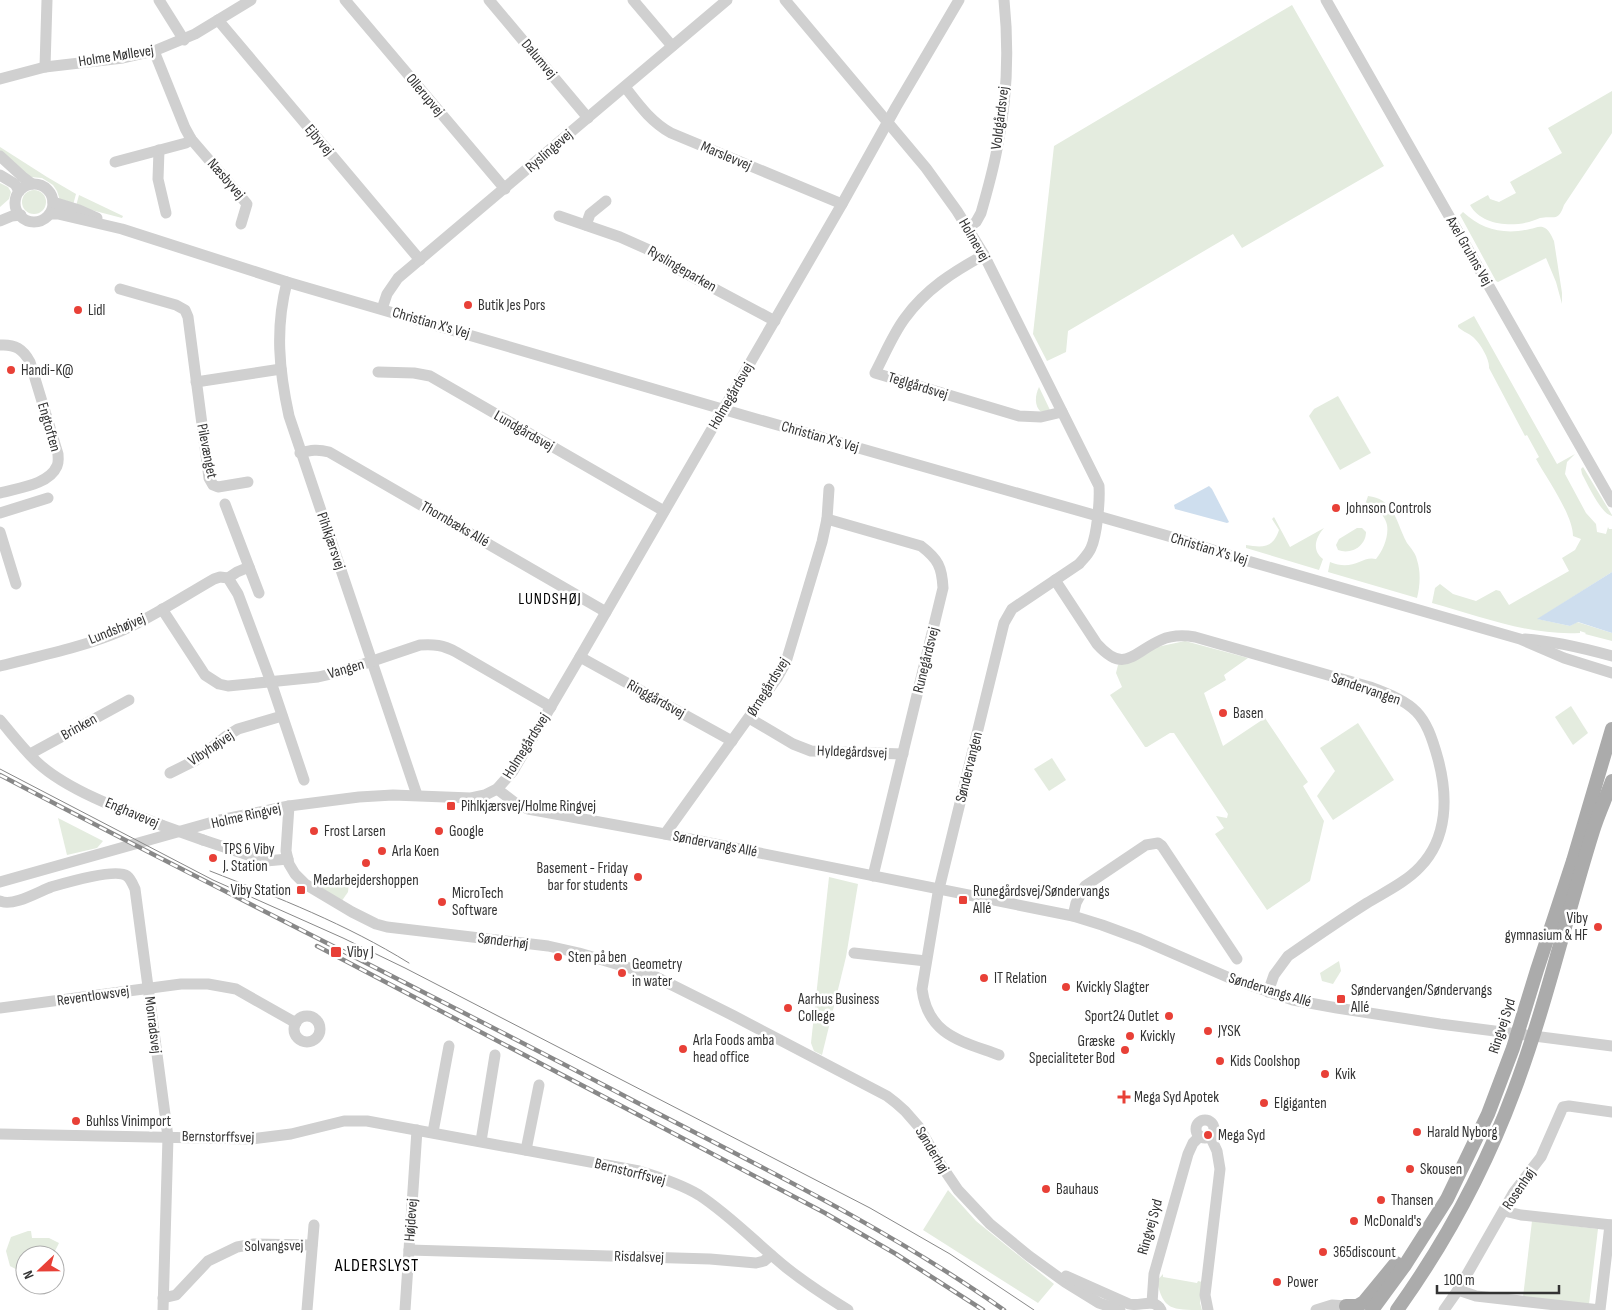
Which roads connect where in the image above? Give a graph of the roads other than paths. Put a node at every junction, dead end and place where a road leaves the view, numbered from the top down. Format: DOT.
graph roads {
  1 [pos="47,0"];
  2 [pos="159,0"];
  3 [pos="251,0"];
  4 [pos="345,0"];
  5 [pos="489,0"];
  6 [pos="633,0"];
  7 [pos="727,0"];
  8 [pos="784,0"];
  9 [pos="959,0"];
  10 [pos="1004,0"];
  11 [pos="1326,0"];
  12 [pos="218,20"];
  13 [pos="184,40"];
  14 [pos="672,46"];
  15 [pos="154,51"];
  16 [pos="45,67"];
  17 [pos="0,79"];
  18 [pos="625,87"];
  19 [pos="588,118"];
  20 [pos="887,122"];
  21 [pos="191,139"];
  22 [pos="159,150"];
  23 [pos="0,156"];
  24 [pos="115,162"];
  25 [pos="0,175"];
  26 [pos="32,184"];
  27 [pos="504,189"];
  28 [pos="19,191"];
  29 [pos="606,201"];
  30 [pos="53,202"];
  31 [pos="16,203"];
  32 [pos="842,204"];
  33 [pos="0,213"];
  34 [pos="50,214"];
  35 [pos="166,214"];
  36 [pos="21,216"];
  37 [pos="559,216"];
  38 [pos="0,221"];
  39 [pos="241,224"];
  40 [pos="586,225"];
  41 [pos="968,228"];
  42 [pos="122,229"];
  43 [pos="984,255"];
  44 [pos="420,260"];
  45 [pos="287,282"];
  46 [pos="120,289"];
  47 [pos="382,309"];
  48 [pos="775,320"];
  49 [pos="0,345"];
  50 [pos="280,369"];
  51 [pos="378,372"];
  52 [pos="196,382"];
  53 [pos="723,409"];
  54 [pos="1062,412"];
  55 [pos="300,453"];
  56 [pos="248,482"];
  57 [pos="829,489"];
  58 [pos="0,493"];
  59 [pos="48,498"];
  60 [pos="1612,502"];
  61 [pos="225,504"];
  62 [pos="664,511"];
  63 [pos="0,513"];
  64 [pos="1097,516"];
  65 [pos="826,519"];
  66 [pos="0,532"];
  67 [pos="249,567"];
  68 [pos="228,578"];
  69 [pos="1055,580"];
  70 [pos="16,584"];
  71 [pos="259,593"];
  72 [pos="162,609"];
  73 [pos="606,612"];
  74 [pos="1520,639"];
  75 [pos="1612,656"];
  76 [pos="580,657"];
  77 [pos="372,662"];
  78 [pos="0,666"];
  79 [pos="1612,673"];
  80 [pos="271,682"];
  81 [pos="129,700"];
  82 [pos="551,707"];
  83 [pos="282,716"];
  84 [pos="749,718"];
  85 [pos="0,720"];
  86 [pos="1612,729"];
  87 [pos="732,741"];
  88 [pos="30,754"];
  89 [pos="903,754"];
  90 [pos="170,773"];
  91 [pos="304,780"];
  92 [pos="1612,781"];
  93 [pos="497,789"];
  94 [pos="417,795"];
  95 [pos="289,806"];
  96 [pos="665,834"];
  97 [pos="288,859"];
  98 [pos="873,876"];
  99 [pos="0,882"];
  100 [pos="938,890"];
  101 [pos="0,901"];
  102 [pos="1073,916"];
  103 [pos="854,953"];
  104 [pos="1237,959"];
  105 [pos="926,961"];
  106 [pos="148,988"];
  107 [pos="1268,992"];
  108 [pos="0,1008"];
  109 [pos="296,1023"];
  110 [pos="1517,1034"];
  111 [pos="1533,1036"];
  112 [pos="449,1046"];
  113 [pos="1612,1046"];
  114 [pos="495,1055"];
  115 [pos="999,1055"];
  116 [pos="539,1085"];
  117 [pos="1612,1112"];
  118 [pos="417,1130"];
  119 [pos="434,1132"];
  120 [pos="0,1134"];
  121 [pos="168,1137"];
  122 [pos="481,1141"];
  123 [pos="526,1150"];
  124 [pos="1447,1199"];
  125 [pos="1504,1211"];
  126 [pos="314,1225"];
  127 [pos="1611,1225"];
  128 [pos="312,1246"];
  129 [pos="409,1250"];
  130 [pos="771,1255"];
  131 [pos="1046,1268"];
  132 [pos="1458,1290"];
  133 [pos="163,1298"];
  134 [pos="1146,1306"];
  135 [pos="1349,1308"];
  136 [pos="163,1310"];
  137 [pos="307,1310"];
  138 [pos="405,1310"];
  139 [pos="848,1310"];
  140 [pos="1120,1310"];
  141 [pos="1161,1310"];
  142 [pos="1208,1310"];
  143 [pos="1316,1310"];
  144 [pos="1372,1310"];
  145 [pos="1396,1310"];
  146 [pos="1444,1310"];
  1 -- 16 [label="street"];
  2 -- 13 [label="street"];
  3 -- 12 [label="street, Holme Møllevej"];
  4 -- 27 [label="street, Ollerupvej"];
  5 -- 19 [label="street, Dalumvej"];
  6 -- 14 [label="street"];
  7 -- 14 [label="street, Ryslingevej"];
  8 -- 20 [label="street, Holmevej"];
  9 -- 20 [label="street, Holmegårdsvej"];
  10 -- 41 [label="street, Voldgårdsvej"];
  11 -- 60 [label="street, Axel Gruhns Vej"];
  12 -- 13 [label="street, Holme Møllevej"];
  12 -- 44 [label="street, Ejbyvej"];
  13 -- 15 [label="street, Holme Møllevej"];
  14 -- 18 [label="street, Ryslingevej"];
  15 -- 16 [label="street, Holme Møllevej"];
  15 -- 21 [label="street, Næsbyvej"];
  16 -- 17 [label="street, Holme Møllevej"];
  18 -- 19 [label="street, Ryslingevej"];
  18 -- 32 [label="street, Marslevvej"];
  19 -- 27 [label="street, Ryslingevej"];
  20 -- 32 [label="street, Holmegårdsvej"];
  20 -- 41 [label="street, Holmevej"];
  21 -- 22 [label="street"];
  21 -- 39 [label="street, Næsbyvej"];
  22 -- 24 [label="street"];
  22 -- 35 [label="street"];
  23 -- 26 [label="street"];
  25 -- 28 [label="street"];
  26 -- 28 [label="street"];
  26 -- 30 [label="street"];
  27 -- 44 [label="street, Ryslingevej"];
  28 -- 31 [label="street"];
  29 -- 40 [label="street"];
  30 -- 34 [label="street"];
  30 -- 42 [label="street, Christian X's Vej"];
  31 -- 33 [label="street"];
  31 -- 36 [label="street"];
  32 -- 48 [label="street, Holmegårdsvej"];
  34 -- 36 [label="street"];
  34 -- 42 [label="street, Christian X's Vej"];
  36 -- 38 [label="street"];
  37 -- 40 [label="street, Ryslingeparken"];
  40 -- 48 [label="street, Ryslingeparken"];
  41 -- 43 [label="street, Holmevej"];
  42 -- 45 [label="street, Christian X's Vej"];
  43 -- 54 [label="street, Holmevej"];
  43 -- 54 [label="street, Teglgårdsvej"];
  44 -- 47 [label="street, Ryslingevej"];
  45 -- 47 [label="street, Christian X's Vej"];
  45 -- 50 [label="street, Pihlkjærsvej"];
  46 -- 52 [label="street, Pilevænget"];
  47 -- 53 [label="street, Christian X's Vej"];
  48 -- 53 [label="street, Holmegårdsvej"];
  49 -- 58 [label="street, Engtoften"];
  50 -- 52 [label="street"];
  50 -- 55 [label="street, Pihlkjærsvej"];
  51 -- 62 [label="street, Lundgårdsvej"];
  52 -- 56 [label="street, Pilevænget"];
  53 -- 62 [label="street, Holmegårdsvej"];
  53 -- 64 [label="street, Christian X's Vej"];
  54 -- 64 [label="street, Holmevej"];
  55 -- 73 [label="street, Thornbæks Allé"];
  55 -- 77 [label="street, Pihlkjærsvej"];
  57 -- 65 [label="street, Ørnegårdsvej"];
  59 -- 63 [label="street"];
  61 -- 67 [label="street"];
  62 -- 73 [label="street, Holmegårdsvej"];
  64 -- 69 [label="street, Søndervangen"];
  64 -- 74 [label="street, Christian X's Vej"];
  65 -- 84 [label="street, Ørnegårdsvej"];
  65 -- 89 [label="street, Runegårdsvej"];
  66 -- 70 [label="street"];
  67 -- 68 [label="street, Lundshøjvej"];
  67 -- 71 [label="street"];
  68 -- 72 [label="street, Lundshøjvej"];
  68 -- 80 [label="street"];
  69 -- 100 [label="street, Søndervangen"];
  69 -- 107 [label="street, Søndervangen"];
  72 -- 78 [label="street, Lundshøjvej"];
  72 -- 80 [label="street, Vangen"];
  73 -- 76 [label="street, Holmegårdsvej"];
  74 -- 75 [label="street, Christian X's Vej"];
  74 -- 79 [label="street, Christian X's Vej"];
  76 -- 82 [label="street, Holmegårdsvej"];
  76 -- 87 [label="street, Ringgårdsvej"];
  77 -- 80 [label="street, Vangen"];
  77 -- 82 [label="street, Vangen"];
  77 -- 94 [label="street, Pihlkjærsvej"];
  80 -- 83 [label="street"];
  81 -- 88 [label="street, Brinken"];
  82 -- 93 [label="street, Holmegårdsvej"];
  83 -- 90 [label="street, Vibyhøjvej"];
  83 -- 91 [label="street"];
  84 -- 87 [label="street, Ørnegårdsvej"];
  84 -- 89 [label="street, Hyldegårdsvej"];
  85 -- 88 [label="street, Enghavevej"];
  86 -- 110 [label="main road, Ringvej Syd"];
  87 -- 96 [label="street, Ørnegårdsvej"];
  88 -- 97 [label="street, Enghavevej, bridge"];
  89 -- 98 [label="street, Runegårdsvej"];
  92 -- 111 [label="main road"];
  93 -- 94 [label="street, Holme Ringvej"];
  93 -- 96 [label="street, Søndervangs Allé"];
  94 -- 95 [label="street, Holme Ringvej"];
  95 -- 97 [label="street, Sønderhøj"];
  95 -- 99 [label="street, Holme Ringvej"];
  96 -- 98 [label="street, Søndervangs Allé"];
  97 -- 131 [label="street, Sønderhøj"];
  98 -- 100 [label="street, Søndervangs Allé"];
  100 -- 102 [label="street, Søndervangs Allé"];
  100 -- 105 [label="street"];
  101 -- 106 [label="street, Monradsvej"];
  102 -- 104 [label="street"];
  102 -- 107 [label="street, Søndervangs Allé"];
  103 -- 105 [label="street"];
  105 -- 115 [label="street"];
  106 -- 108 [label="street, Reventlowsvej"];
  106 -- 109 [label="street, Reventlowsvej"];
  106 -- 121 [label="street, Monradsvej"];
  107 -- 110 [label="street, Søndervangs Allé"];
  110 -- 111 [label="street, Søndervangs Allé"];
  110 -- 124 [label="main road, Ringvej Syd"];
  111 -- 113 [label="street, Søndervangs Allé"];
  111 -- 145 [label="main road"];
  112 -- 119 [label="street"];
  114 -- 122 [label="street"];
  116 -- 123 [label="street"];
  117 -- 125 [label="street, Rosenhøj"];
  118 -- 119 [label="street, Bernstorffsvej"];
  118 -- 121 [label="street, Bernstorffsvej"];
  118 -- 129 [label="street, Højdevej"];
  119 -- 122 [label="street, Bernstorffsvej"];
  120 -- 121 [label="street, Bernstorffsvej"];
  121 -- 133 [label="street, Monradsvej"];
  122 -- 123 [label="street, Bernstorffsvej"];
  123 -- 130 [label="street, Bernstorffsvej"];
  124 -- 135 [label="main road"];
  124 -- 144 [label="main road, Ringvej Syd"];
  125 -- 127 [label="street"];
  125 -- 132 [label="street, Rosenhøj"];
  126 -- 128 [label="street"];
  127 -- 132 [label="street"];
  128 -- 133 [label="street, Solvangsvej"];
  128 -- 137 [label="street"];
  129 -- 130 [label="street, Risdalsvej"];
  129 -- 138 [label="street, Højdevej"];
  130 -- 139 [label="street"];
  131 -- 134 [label="street, Sønderhøj"];
  131 -- 140 [label="street, Sønderhøj"];
  132 -- 146 [label="street, Rosenhøj"];
  133 -- 136 [label="street, Monradsvej"];
  134 -- 141 [label="street"];
  134 -- 142 [label="street, Ringvej Syd"];
  135 -- 143 [label="street"];
}
